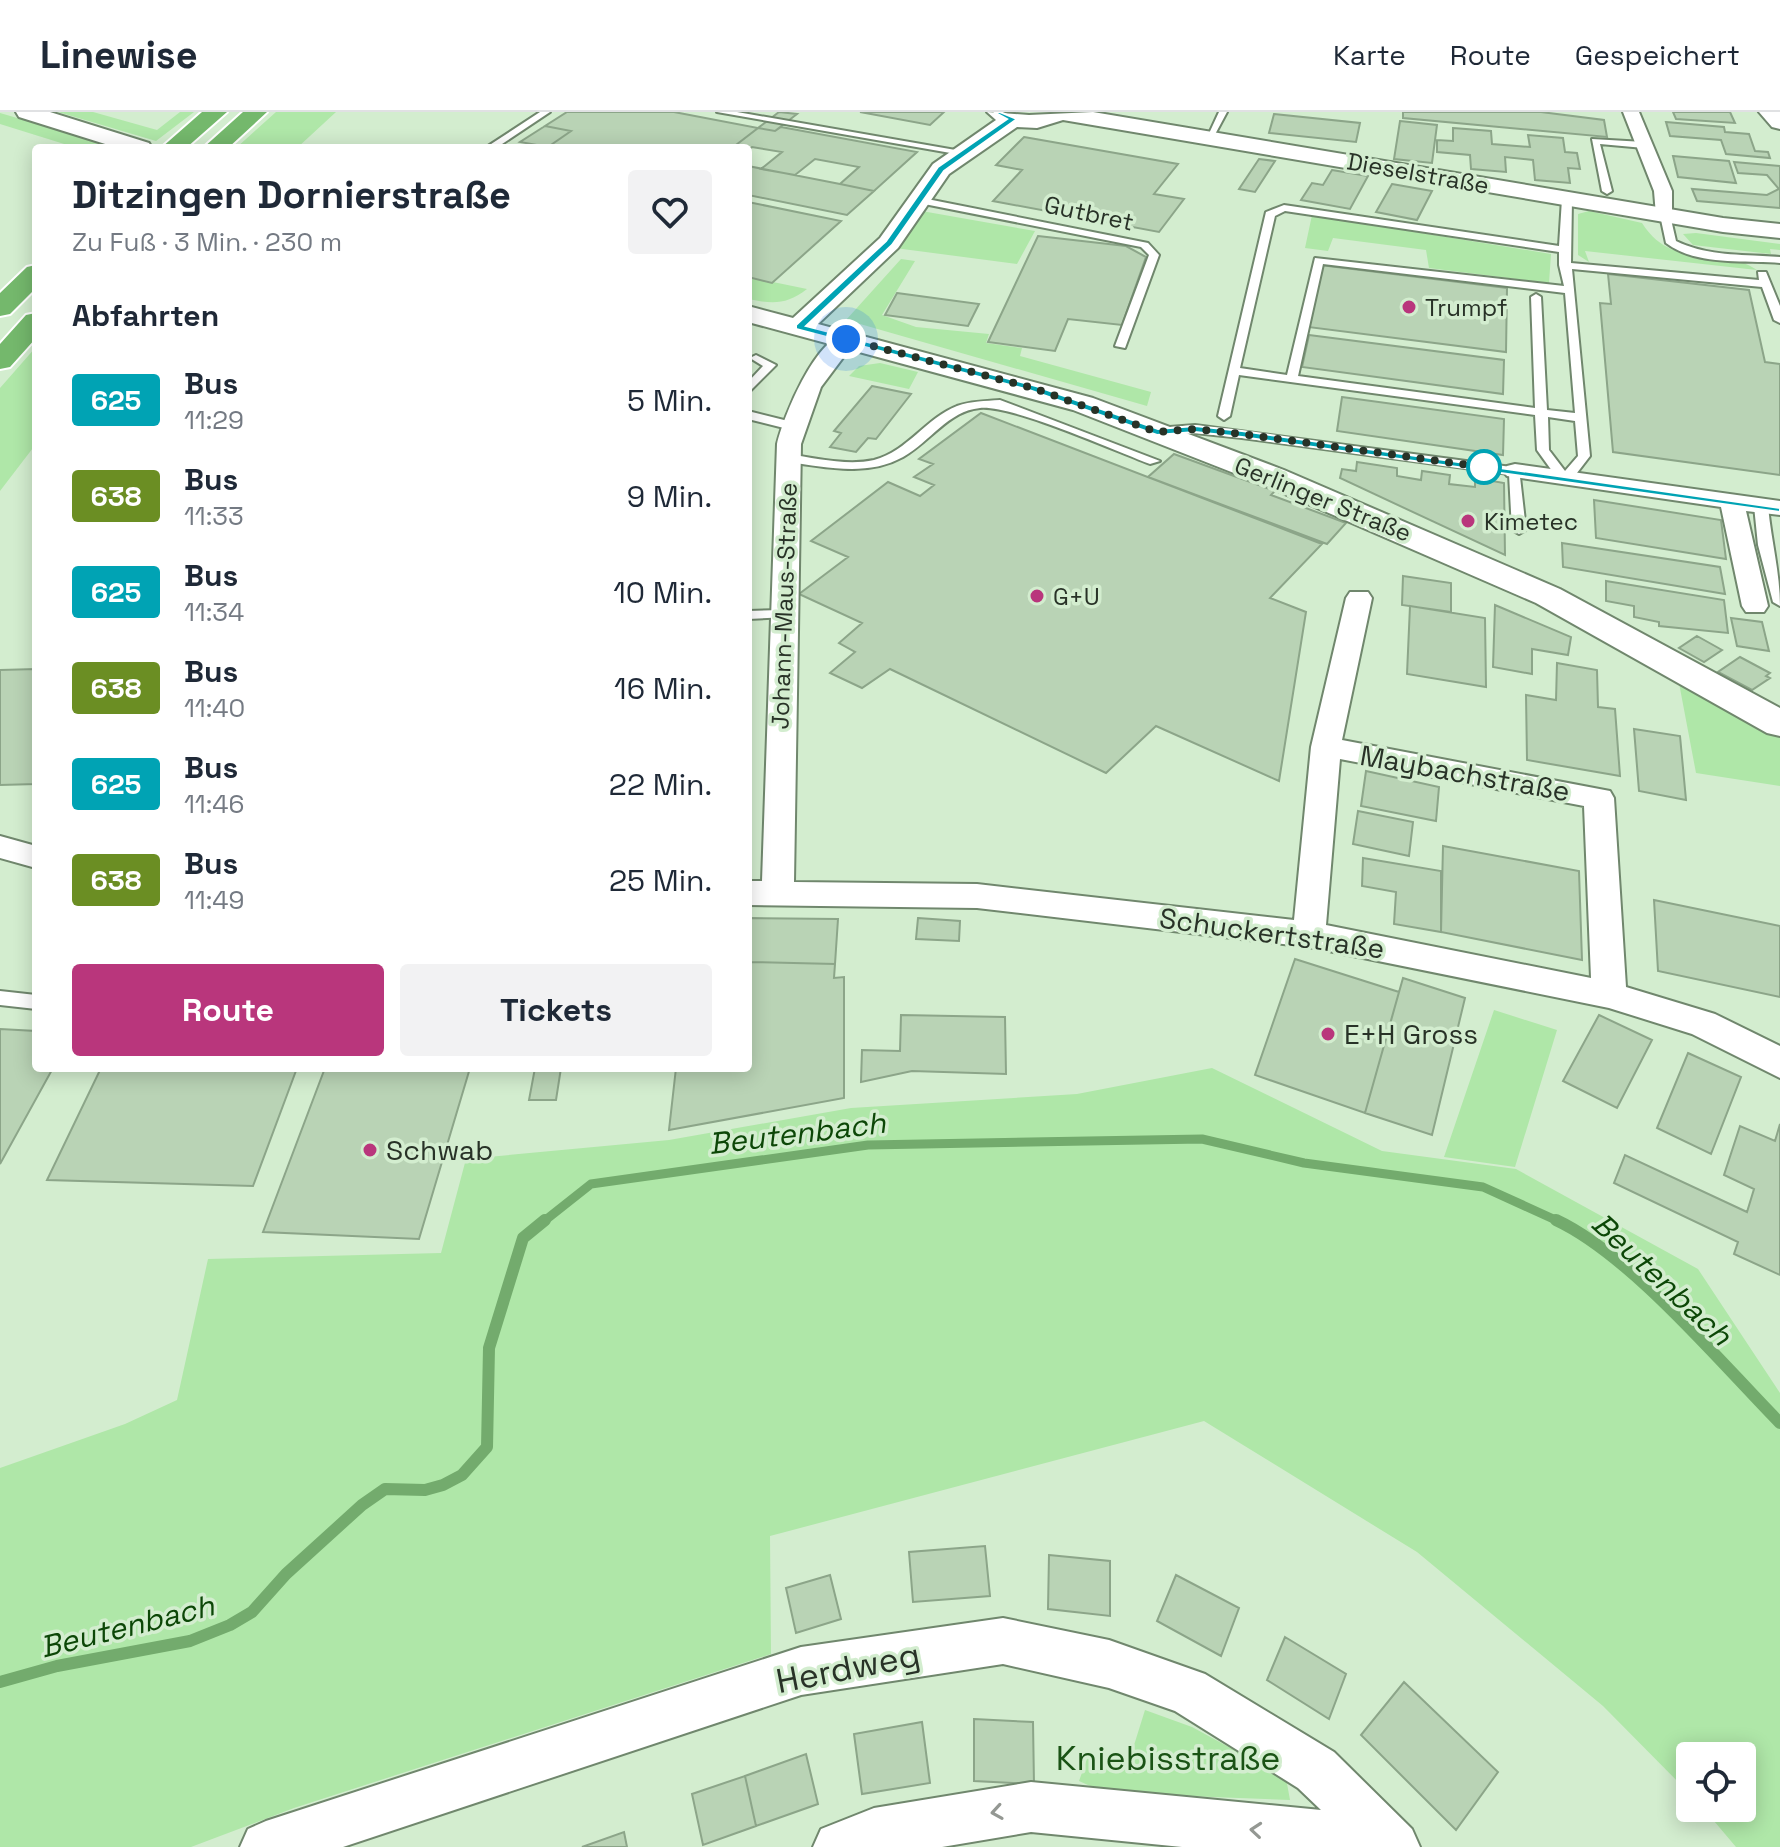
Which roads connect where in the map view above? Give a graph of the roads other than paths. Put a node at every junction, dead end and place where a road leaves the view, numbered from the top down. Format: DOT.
graph roads {
  1 [pos="27,112"];
  2 [pos="216,112"];
  3 [pos="256,112"];
  4 [pos="546,112"];
  5 [pos="721,112"];
  6 [pos="1061,112"];
  7 [pos="1209,112"];
  8 [pos="1631,112"];
  9 [pos="1770,112"];
  10 [pos="1223,113"];
  11 [pos="1005,116"];
  12 [pos="1780,122"];
  13 [pos="1209,138"];
  14 [pos="180,141"];
  15 [pos="128,144"];
  16 [pos="217,144"];
  17 [pos="496,144"];
  18 [pos="1644,145"];
  19 [pos="962,152"];
  20 [pos="1607,191"];
  21 [pos="1567,199"];
  22 [pos="917,200"];
  23 [pos="1665,215"];
  24 [pos="1779,231"];
  25 [pos="1564,250"];
  26 [pos="1780,260"];
  27 [pos="1756,261"];
  28 [pos="1564,265"];
  29 [pos="32,277"];
  30 [pos="1766,284"];
  31 [pos="1569,290"];
  32 [pos="1536,297"];
  33 [pos="0,308"];
  34 [pos="752,315"];
  35 [pos="1780,320"];
  36 [pos="32,325"];
  37 [pos="799,327"];
  38 [pos="846,339"];
  39 [pos="1121,346"];
  40 [pos="756,358"];
  41 [pos="0,361"];
  42 [pos="1234,371"];
  43 [pos="1292,379"];
  44 [pos="752,385"];
  45 [pos="1541,412"];
  46 [pos="752,416"];
  47 [pos="1224,416"];
  48 [pos="1581,418"];
  49 [pos="792,426"];
  50 [pos="1156,446"];
  51 [pos="788,458"];
  52 [pos="1515,471"];
  53 [pos="1565,479"];
  54 [pos="1732,502"];
  55 [pos="1770,507"];
  56 [pos="1519,530"];
  57 [pos="1359,598"];
  58 [pos="1772,607"];
  59 [pos="783,614"];
  60 [pos="752,615"];
  61 [pos="1780,724"];
  62 [pos="1326,747"];
  63 [pos="0,847"];
  64 [pos="32,856"];
  65 [pos="763,892"];
  66 [pos="1309,934"];
  67 [pos="1609,995"];
  68 [pos="0,998"];
  69 [pos="32,1002"];
  70 [pos="1780,1063"];
  71 [pos="1389,1845"];
  72 [pos="266,1847"];
  73 [pos="839,1847"];
  1 -- 15 [label="street"];
  2 -- 14 [label="highway"];
  3 -- 16 [label="highway"];
  4 -- 17 [label="lane"];
  5 -- 19 [label="lane"];
  6 -- 11 [label="street, Dieselstraße"];
  6 -- 13 [label="street, Dieselstraße"];
  7 -- 10 [label="lane"];
  8 -- 18 [label="street"];
  9 -- 12 [label="street"];
  10 -- 13 [label="lane"];
  11 -- 19 [label="street, Dieselstraße"];
  13 -- 21 [label="street, Dieselstraße"];
  18 -- 20 [label="lane"];
  18 -- 23 [label="street"];
  19 -- 22 [label="street, Dieselstraße"];
  21 -- 23 [label="street, Dieselstraße"];
  21 -- 25 [label="lane"];
  22 -- 37 [label="street, Dieselstraße"];
  22 -- 39 [label="lane, Gutbret"];
  23 -- 24 [label="street, Dieselstraße"];
  23 -- 27 [label="lane"];
  25 -- 28 [label="lane"];
  25 -- 42 [label="lane"];
  26 -- 27 [label="lane"];
  27 -- 30 [label="lane"];
  28 -- 30 [label="lane"];
  28 -- 31 [label="lane"];
  29 -- 33 [label="highway"];
  30 -- 35 [label="lane"];
  31 -- 43 [label="lane"];
  31 -- 48 [label="lane"];
  32 -- 45 [label="lane"];
  34 -- 37 [label="street, Gerlinger Straße"];
  36 -- 41 [label="highway"];
  37 -- 38 [label="street, Gerlinger Straße"];
  38 -- 49 [label="street, Johann-Maus-Straße"];
  38 -- 50 [label="street, Gerlinger Straße"];
  40 -- 44 [label="lane"];
  42 -- 43 [label="lane"];
  42 -- 47 [label="lane"];
  43 -- 45 [label="lane"];
  45 -- 48 [label="lane"];
  45 -- 53 [label="lane"];
  46 -- 49 [label="lane"];
  48 -- 53 [label="lane"];
  49 -- 51 [label="street, Johann-Maus-Straße"];
  50 -- 51 [label="lane"];
  50 -- 52 [label="lane"];
  50 -- 61 [label="street, Gerlinger Straße"];
  51 -- 59 [label="street, Johann-Maus-Straße"];
  52 -- 53 [label="street"];
  52 -- 56 [label="lane"];
  53 -- 54 [label="street"];
  54 -- 55 [label="street"];
  54 -- 58 [label="street"];
  55 -- 58 [label="lane"];
  57 -- 62 [label="street"];
  59 -- 60 [label="lane"];
  59 -- 65 [label="street, Johann-Maus-Straße"];
  62 -- 66 [label="street"];
  62 -- 67 [label="street, Maybachstraße"];
  63 -- 64 [label="street"];
  65 -- 66 [label="street, Schuckertstraße"];
  66 -- 67 [label="street, Schuckertstraße"];
  67 -- 70 [label="street, Schuckertstraße"];
  68 -- 69 [label="lane"];
  71 -- 72 [label="street, Herdweg"];
  71 -- 73 [label="street, one-way"];
}
